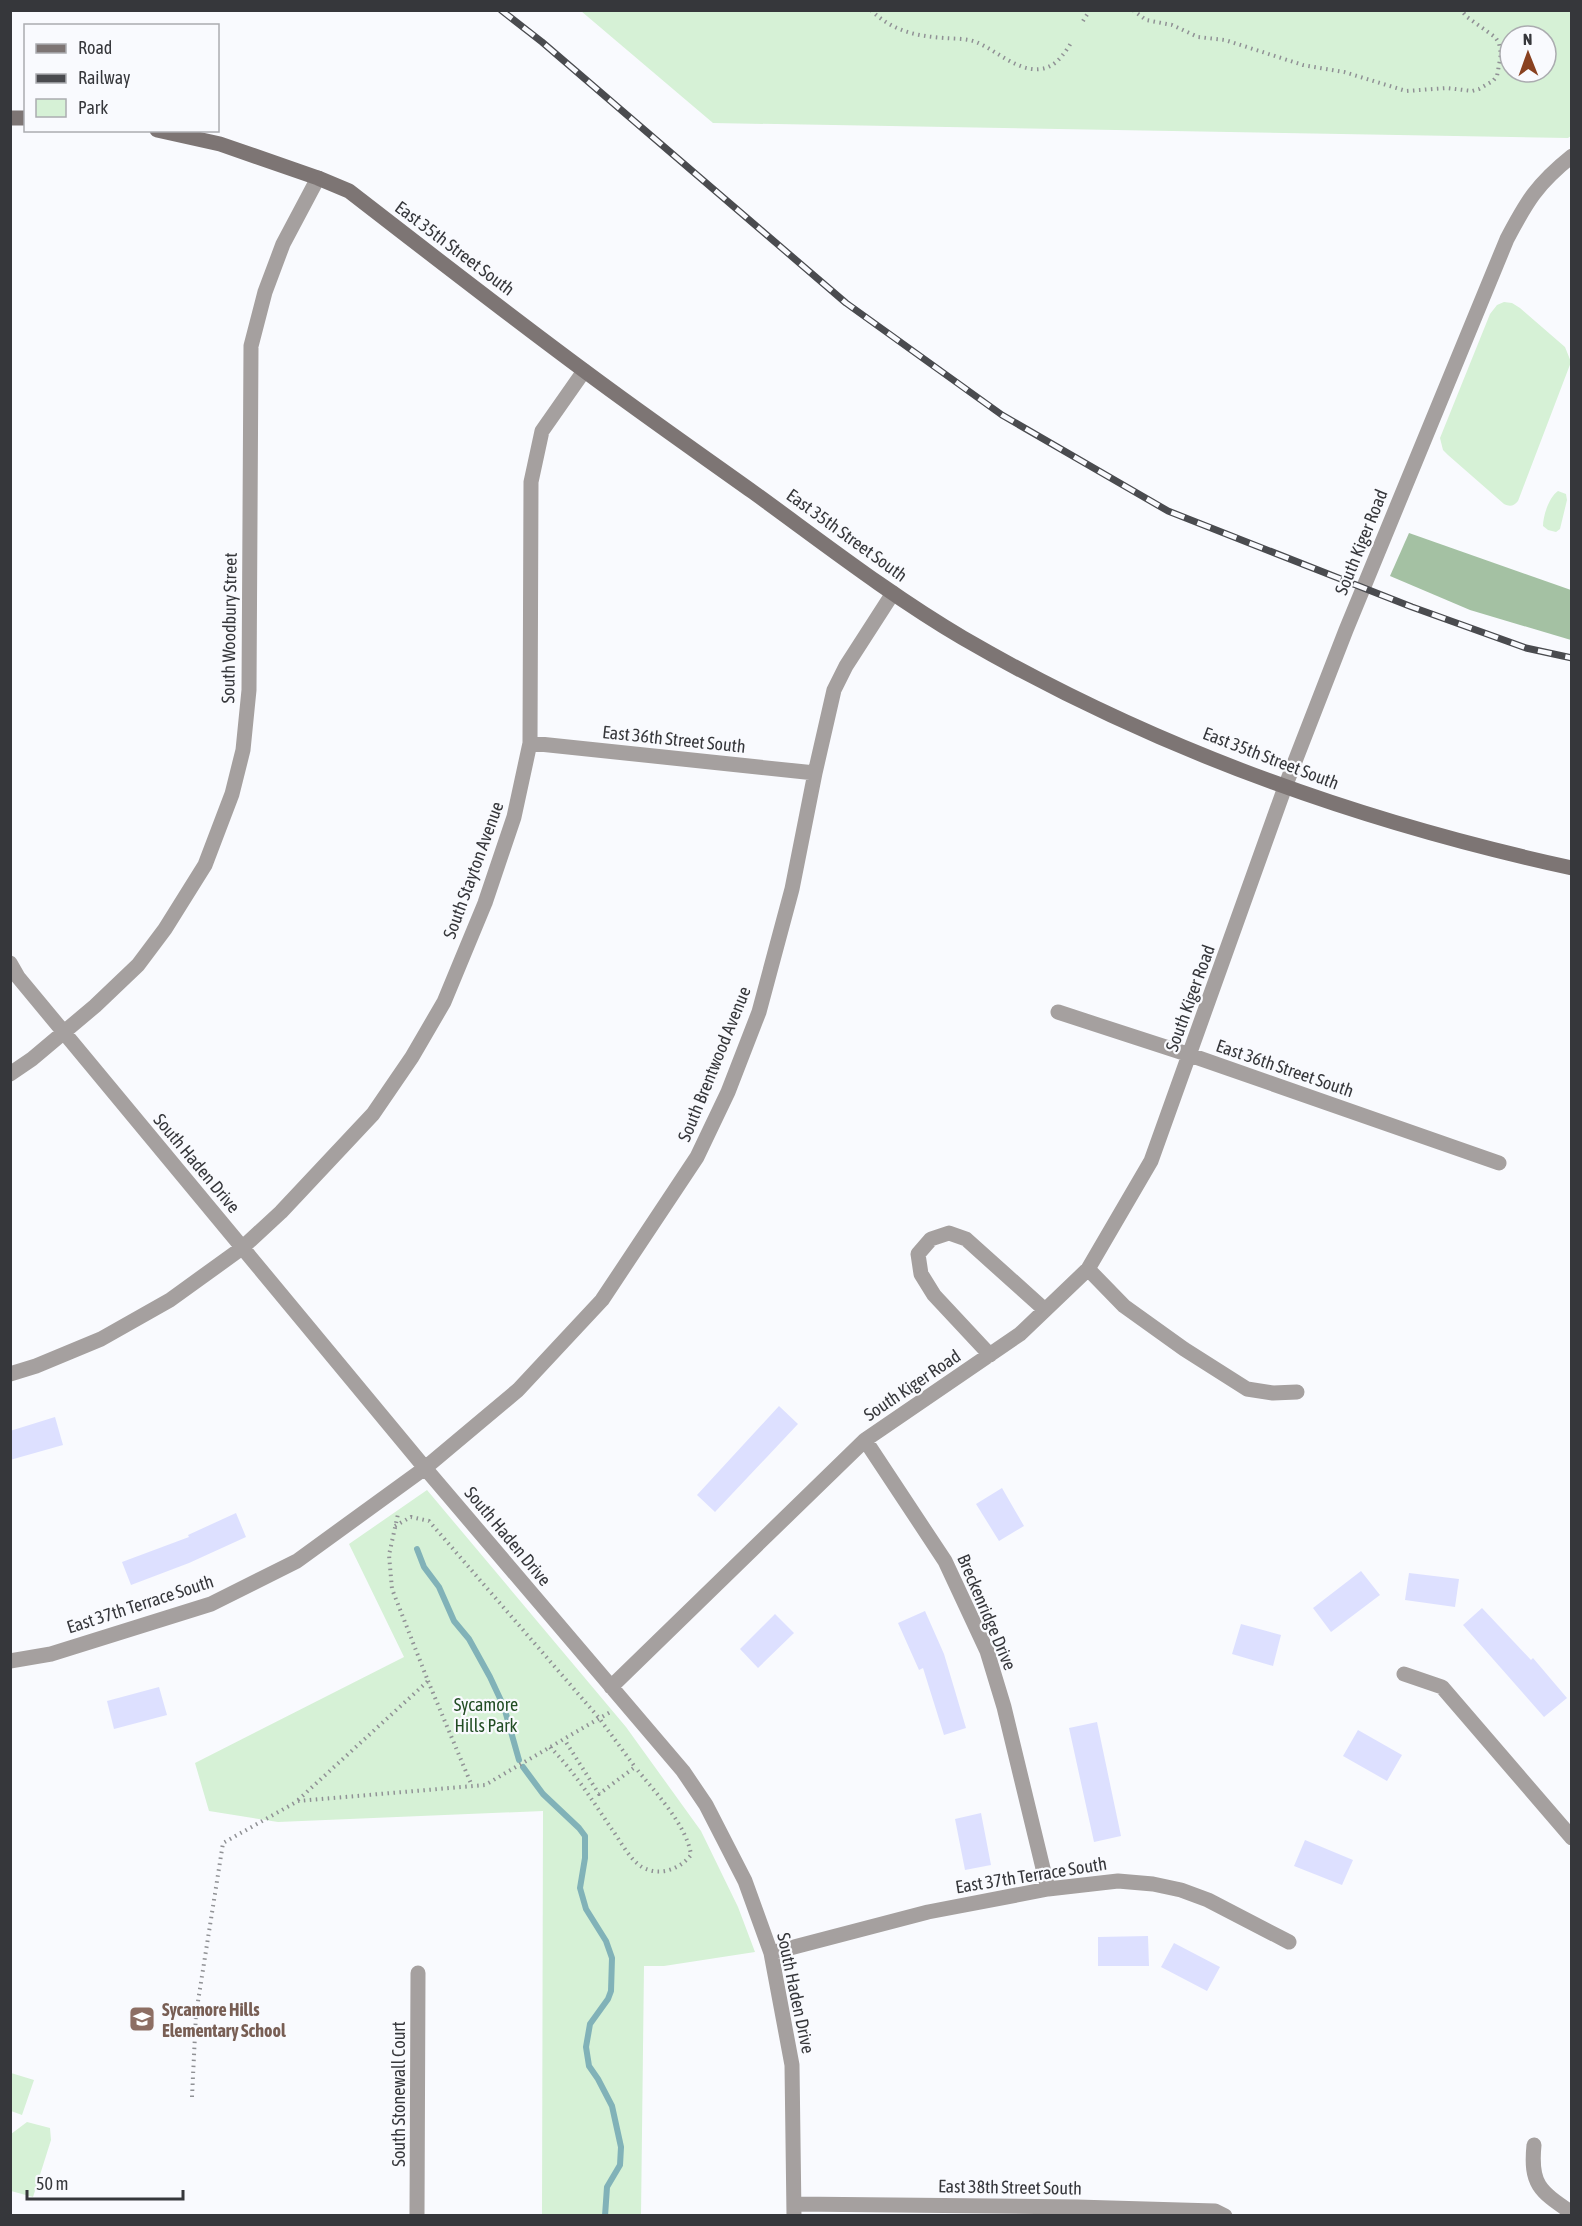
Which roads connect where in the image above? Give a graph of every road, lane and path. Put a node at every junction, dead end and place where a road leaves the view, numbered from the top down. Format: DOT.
graph roads {
  1 [pos="872,10"];
  2 [pos="1090,10"];
  3 [pos="1133,10"];
  4 [pos="1461,10"];
  5 [pos="1083,21"];
  6 [pos="1071,43"];
  7 [pos="166,132"];
  8 [pos="1572,156"];
  9 [pos="318,178"];
  10 [pos="584,371"];
  11 [pos="893,593"];
  12 [pos="530,743"];
  13 [pos="815,773"];
  14 [pos="1285,787"];
  15 [pos="1572,868"];
  16 [pos="10,963"];
  17 [pos="1058,1012"];
  18 [pos="63,1032"];
  19 [pos="1190,1055"];
  20 [pos="10,1074"];
  21 [pos="1499,1163"];
  22 [pos="242,1248"];
  23 [pos="1088,1269"];
  24 [pos="1045,1310"];
  25 [pos="990,1355"];
  26 [pos="10,1374"];
  27 [pos="1297,1392"];
  28 [pos="865,1440"];
  29 [pos="425,1468"];
  30 [pos="398,1514"];
  31 [pos="395,1526"];
  32 [pos="10,1661"];
  33 [pos="1404,1674"];
  34 [pos="428,1681"];
  35 [pos="611,1687"];
  36 [pos="612,1711"];
  37 [pos="599,1718"];
  38 [pos="564,1739"];
  39 [pos="550,1747"];
  40 [pos="636,1767"];
  41 [pos="472,1786"];
  42 [pos="298,1801"];
  43 [pos="1572,1838"];
  44 [pos="1048,1889"];
  45 [pos="1289,1942"];
  46 [pos="771,1953"];
  47 [pos="418,1974"];
  48 [pos="192,2097"];
  49 [pos="1534,2145"];
  50 [pos="794,2210"];
  51 [pos="1572,2213"];
  52 [pos="417,2216"];
  53 [pos="1225,2216"];
  1 -- 6 [label="path"];
  2 -- 5 [label="path"];
  3 -- 4 [label="path"];
  7 -- 9 [label="main road, East 35th Street South"];
  8 -- 14 [label="street, South Kiger Road"];
  9 -- 10 [label="main road, East 35th Street South"];
  9 -- 18 [label="street, South Woodbury Street"];
  10 -- 11 [label="main road, East 35th Street South"];
  10 -- 12 [label="street, South Stayton Avenue"];
  11 -- 13 [label="street, South Brentwood Avenue"];
  11 -- 14 [label="main road, East 35th Street South"];
  12 -- 13 [label="street, East 36th Street South"];
  12 -- 22 [label="street, South Stayton Avenue"];
  13 -- 29 [label="street, South Brentwood Avenue"];
  14 -- 15 [label="main road, East 35th Street South"];
  14 -- 19 [label="street, South Kiger Road"];
  16 -- 18 [label="street, South Haden Drive"];
  17 -- 19 [label="street, East 36th Street South"];
  18 -- 20 [label="street, South Woodbury Street"];
  18 -- 22 [label="street, South Haden Drive"];
  19 -- 21 [label="street, East 36th Street South"];
  19 -- 23 [label="street, South Kiger Road"];
  22 -- 26 [label="street, South Stayton Avenue"];
  22 -- 29 [label="street, South Haden Drive"];
  23 -- 24 [label="street, South Kiger Road"];
  23 -- 27 [label="street"];
  24 -- 25 [label="street, South Kiger Road"];
  24 -- 25 [label="street"];
  25 -- 28 [label="street, South Kiger Road"];
  28 -- 35 [label="street, South Kiger Road"];
  28 -- 44 [label="street, Breckenridge Drive"];
  29 -- 32 [label="street, East 37th Terrace South"];
  29 -- 35 [label="street, South Haden Drive"];
  30 -- 31 [label="path"];
  31 -- 34 [label="path"];
  31 -- 37 [label="path"];
  33 -- 43 [label="street"];
  34 -- 41 [label="path"];
  34 -- 42 [label="path"];
  35 -- 46 [label="street, South Haden Drive"];
  36 -- 37 [label="path"];
  37 -- 38 [label="path"];
  37 -- 40 [label="path"];
  38 -- 39 [label="path"];
  38 -- 40 [label="path"];
  39 -- 40 [label="path"];
  39 -- 41 [label="path"];
  41 -- 42 [label="path"];
  42 -- 48 [label="path"];
  44 -- 45 [label="street, East 37th Terrace South"];
  44 -- 46 [label="street, East 37th Terrace South"];
  46 -- 50 [label="street, South Haden Drive"];
  47 -- 52 [label="street, South Stonewall Court"];
  49 -- 51 [label="street"];
  50 -- 53 [label="street, East 38th Street South"];
}
